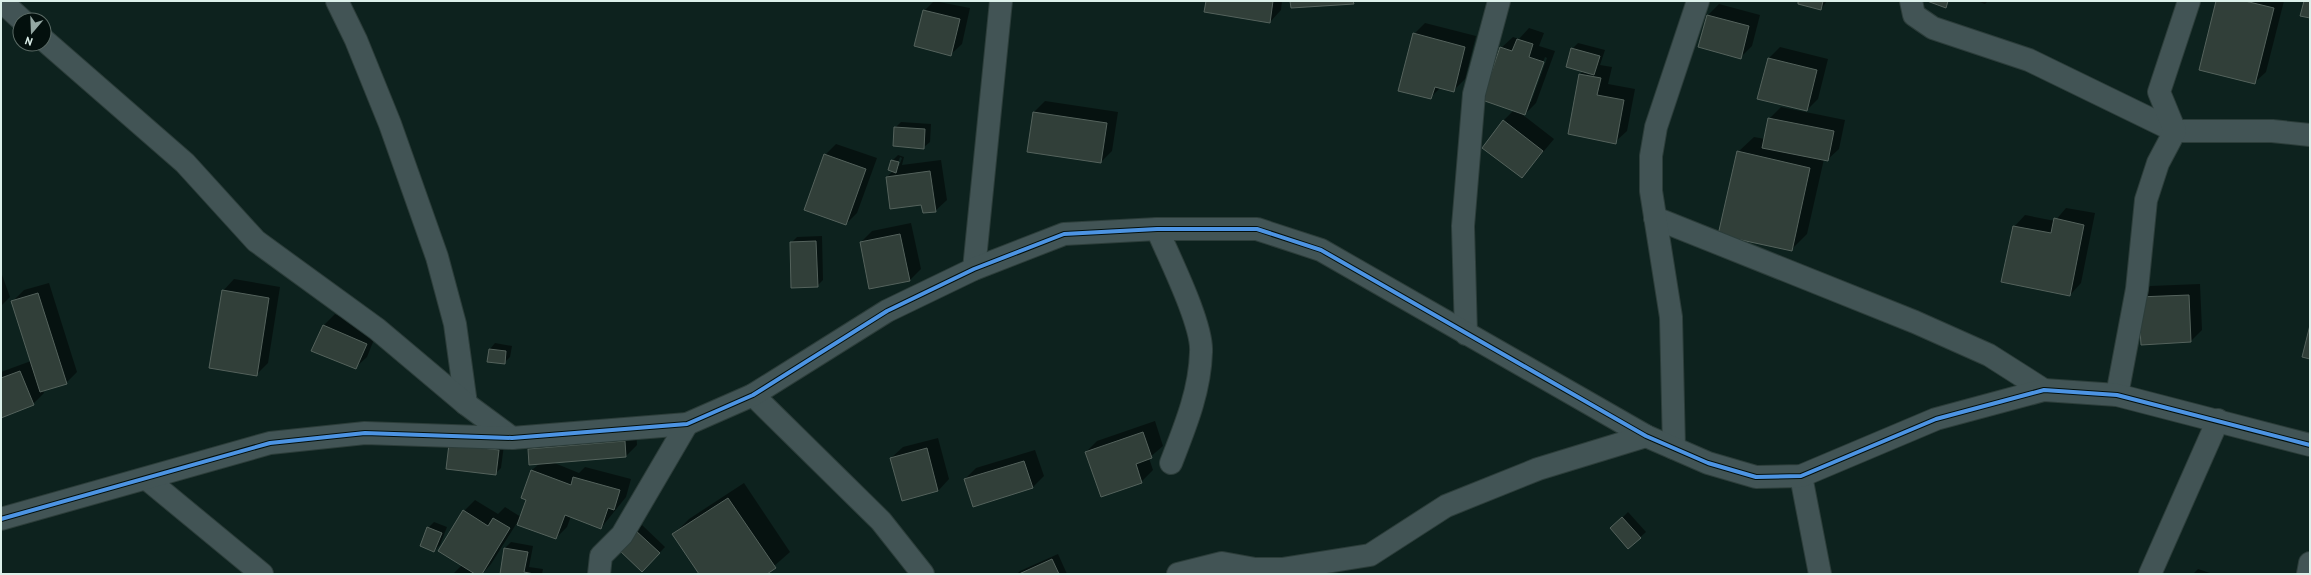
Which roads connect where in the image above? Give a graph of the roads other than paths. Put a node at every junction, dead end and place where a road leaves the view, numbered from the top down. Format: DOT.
graph roads {
  1 [pos="1,1"];
  2 [pos="337,1"];
  3 [pos="1001,1"];
  4 [pos="1498,1"];
  5 [pos="1698,1"];
  6 [pos="1911,1"];
  7 [pos="2190,1"];
  8 [pos="13,12"];
  9 [pos="52,47"];
  10 [pos="2174,131"];
  11 [pos="2310,135"];
  12 [pos="1655,218"];
  13 [pos="1157,229"];
  14 [pos="974,269"];
  15 [pos="1466,334"];
  16 [pos="2044,390"];
  17 [pos="753,395"];
  18 [pos="2117,395"];
  19 [pos="466,404"];
  20 [pos="2218,420"];
  21 [pos="687,424"];
  22 [pos="1646,436"];
  23 [pos="512,438"];
  24 [pos="2310,445"];
  25 [pos="1674,448"];
  26 [pos="1171,463"];
  27 [pos="1801,476"];
  28 [pos="147,479"];
  29 [pos="1,519"];
  30 [pos="2310,563"];
  31 [pos="1255,571"];
  32 [pos="262,574"];
  33 [pos="599,574"];
  34 [pos="923,574"];
  35 [pos="1178,574"];
  36 [pos="1820,574"];
  37 [pos="2150,574"];
  38 [pos="2308,574"];
  1 -- 8 [label="street"];
  2 -- 19 [label="street"];
  3 -- 14 [label="street"];
  4 -- 15 [label="street"];
  5 -- 12 [label="street"];
  6 -- 10 [label="street"];
  7 -- 10 [label="street"];
  9 -- 19 [label="street"];
  10 -- 11 [label="street"];
  10 -- 18 [label="street"];
  12 -- 16 [label="street"];
  12 -- 25 [label="street"];
  13 -- 14 [label="street"];
  13 -- 15 [label="street"];
  13 -- 26 [label="street"];
  14 -- 17 [label="street"];
  15 -- 22 [label="street"];
  16 -- 18 [label="street"];
  16 -- 27 [label="street"];
  17 -- 21 [label="street"];
  17 -- 34 [label="street"];
  18 -- 20 [label="street"];
  19 -- 23 [label="street"];
  20 -- 24 [label="street"];
  20 -- 37 [label="street"];
  21 -- 23 [label="street"];
  21 -- 33 [label="street"];
  22 -- 25 [label="street"];
  22 -- 31 [label="street"];
  23 -- 28 [label="street"];
  25 -- 27 [label="street"];
  27 -- 36 [label="street"];
  28 -- 29 [label="street"];
  28 -- 32 [label="street"];
  30 -- 38 [label="street"];
  31 -- 35 [label="street"];
}
